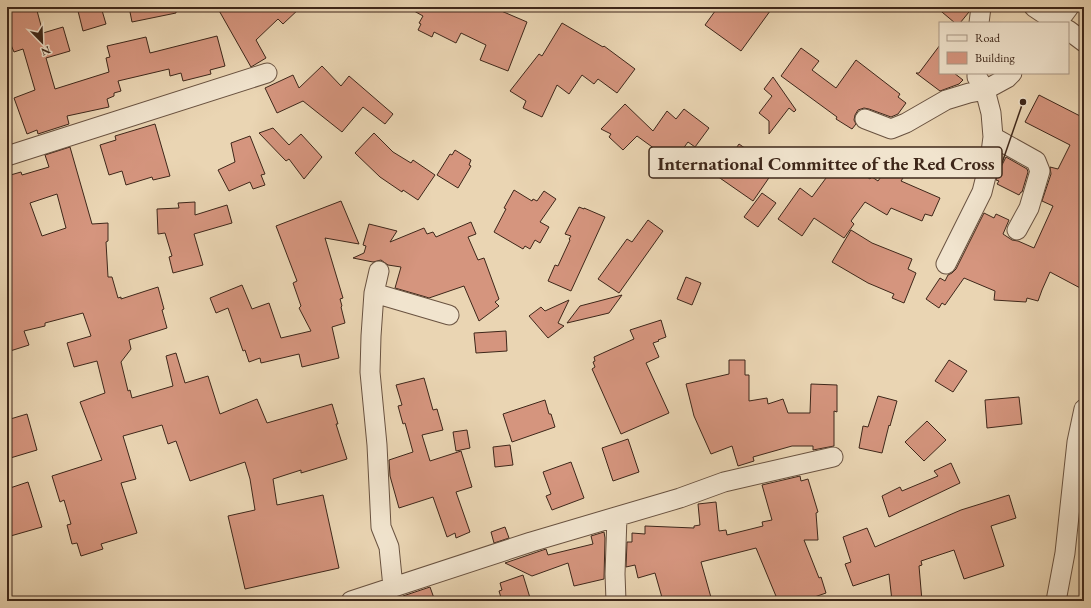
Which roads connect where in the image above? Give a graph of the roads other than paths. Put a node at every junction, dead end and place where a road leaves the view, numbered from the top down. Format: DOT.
graph roads {
  1 [pos="982,7"];
  2 [pos="1034,7"];
  3 [pos="1069,7"];
  4 [pos="979,22"];
  5 [pos="1056,22"];
  6 [pos="1059,22"];
  7 [pos="1069,31"];
  8 [pos="1084,42"];
  9 [pos="267,73"];
  10 [pos="977,74"];
  11 [pos="1011,74"];
  12 [pos="985,90"];
  13 [pos="865,119"];
  14 [pos="993,137"];
  15 [pos="7,156"];
  16 [pos="1017,230"];
  17 [pos="946,264"];
  18 [pos="379,271"];
  19 [pos="374,293"];
  20 [pos="450,315"];
  21 [pos="1084,409"];
  22 [pos="833,458"];
  23 [pos="617,517"];
  24 [pos="393,587"];
  25 [pos="351,601"];
  26 [pos="616,601"];
  27 [pos="1056,601"];
  1 -- 4 [label="street"];
  2 -- 5 [label="street"];
  3 -- 6 [label="street"];
  7 -- 8 [label="street"];
  9 -- 15 [label="street"];
  10 -- 12 [label="street"];
  11 -- 12 [label="street"];
  12 -- 13 [label="street"];
  12 -- 14 [label="street"];
  14 -- 16 [label="street"];
  14 -- 17 [label="street"];
  18 -- 19 [label="street"];
  19 -- 20 [label="street"];
  19 -- 24 [label="street"];
  21 -- 27 [label="street"];
  22 -- 23 [label="street"];
  23 -- 24 [label="street"];
  23 -- 26 [label="street"];
  24 -- 25 [label="street"];
}
